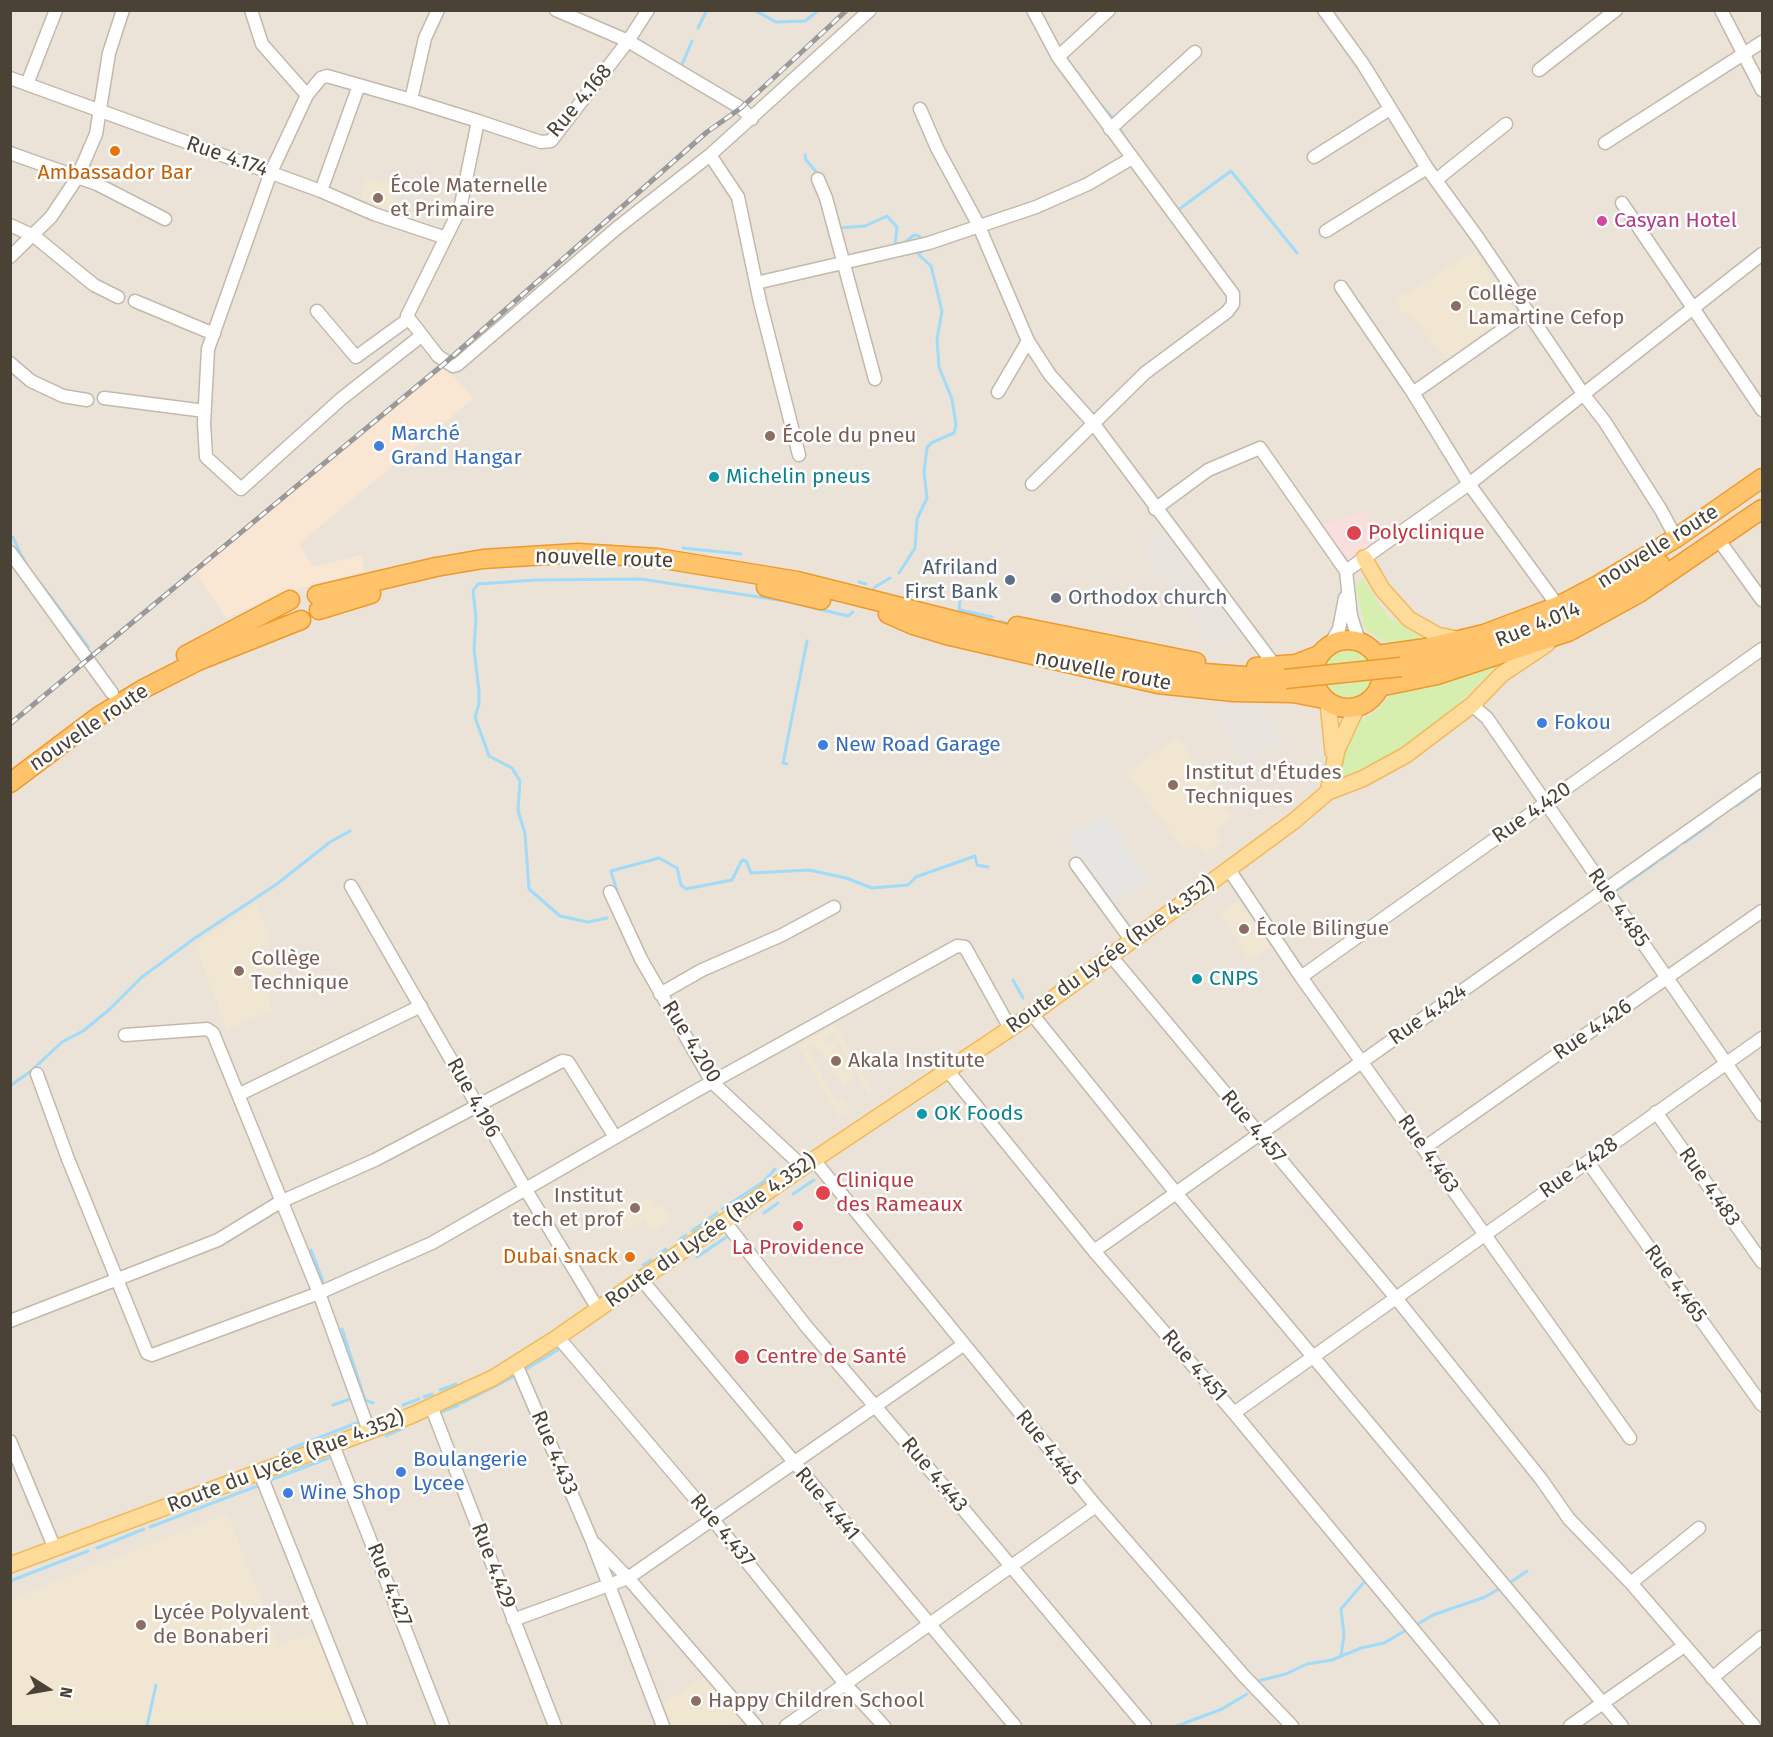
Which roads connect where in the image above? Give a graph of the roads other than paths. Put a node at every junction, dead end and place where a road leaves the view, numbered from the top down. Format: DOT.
graph roads {
  1 [pos="56,10"];
  2 [pos="123,10"];
  3 [pos="251,10"];
  4 [pos="438,10"];
  5 [pos="556,10"];
  6 [pos="648,10"];
  7 [pos="870,10"];
  8 [pos="1033,10"];
  9 [pos="1109,10"];
  10 [pos="1324,10"];
  11 [pos="1616,10"];
  12 [pos="1720,10"];
  13 [pos="628,40"];
  14 [pos="1762,42"];
  15 [pos="1195,52"];
  16 [pos="1744,55"];
  17 [pos="1058,57"];
  18 [pos="1539,70"];
  19 [pos="10,78"];
  20 [pos="27,84"];
  21 [pos="359,85"];
  22 [pos="1762,90"];
  23 [pos="307,95"];
  24 [pos="411,100"];
  25 [pos="1390,109"];
  26 [pos="920,110"];
  27 [pos="99,111"];
  28 [pos="752,119"];
  29 [pos="478,121"];
  30 [pos="1506,124"];
  31 [pos="1110,129"];
  32 [pos="1605,143"];
  33 [pos="10,153"];
  34 [pos="710,155"];
  35 [pos="1314,157"];
  36 [pos="1132,158"];
  37 [pos="1427,168"];
  38 [pos="271,172"];
  39 [pos="77,178"];
  40 [pos="818,178"];
  41 [pos="1436,180"];
  42 [pos="321,190"];
  43 [pos="1622,203"];
  44 [pos="165,219"];
  45 [pos="978,224"];
  46 [pos="10,225"];
  47 [pos="1326,231"];
  48 [pos="34,236"];
  49 [pos="443,237"];
  50 [pos="1762,254"];
  51 [pos="10,257"];
  52 [pos="844,264"];
  53 [pos="756,283"];
  54 [pos="1341,287"];
  55 [pos="118,297"];
  56 [pos="135,301"];
  57 [pos="1694,309"];
  58 [pos="317,312"];
  59 [pos="1528,312"];
  60 [pos="407,320"];
  61 [pos="214,334"];
  62 [pos="421,336"];
  63 [pos="1028,341"];
  64 [pos="10,363"];
  65 [pos="875,379"];
  66 [pos="998,392"];
  67 [pos="1413,393"];
  68 [pos="1584,396"];
  69 [pos="104,398"];
  70 [pos="87,400"];
  71 [pos="1762,410"];
  72 [pos="205,411"];
  73 [pos="1093,423"];
  74 [pos="799,455"];
  75 [pos="1762,478"];
  76 [pos="1032,484"];
  77 [pos="1469,484"];
  78 [pos="1762,494"];
  79 [pos="1155,509"];
  80 [pos="1762,509"];
  81 [pos="1676,538"];
  82 [pos="1718,539"];
  83 [pos="10,552"];
  84 [pos="1364,558"];
  85 [pos="1346,571"];
  86 [pos="1346,588"];
  87 [pos="290,600"];
  88 [pos="1762,600"];
  89 [pos="318,602"];
  90 [pos="1558,606"];
  91 [pos="889,609"];
  92 [pos="301,620"];
  93 [pos="1568,632"];
  94 [pos="1460,640"];
  95 [pos="1359,641"];
  96 [pos="1325,649"];
  97 [pos="1762,649"];
  98 [pos="1377,655"];
  99 [pos="1280,673"];
  100 [pos="1379,687"];
  101 [pos="112,693"];
  102 [pos="1326,700"];
  103 [pos="1472,705"];
  104 [pos="1357,707"];
  105 [pos="10,768"];
  106 [pos="1334,770"];
  107 [pos="1762,780"];
  108 [pos="10,783"];
  109 [pos="1328,792"];
  110 [pos="1546,803"];
  111 [pos="1076,864"];
  112 [pos="1228,868"];
  113 [pos="351,886"];
  114 [pos="1604,889"];
  115 [pos="610,892"];
  116 [pos="834,907"];
  117 [pos="1762,911"];
  118 [pos="1132,941"];
  119 [pos="1111,956"];
  120 [pos="1301,977"];
  121 [pos="1668,977"];
  122 [pos="660,994"];
  123 [pos="421,1006"];
  124 [pos="1032,1014"];
  125 [pos="1011,1028"];
  126 [pos="125,1035"];
  127 [pos="1762,1038"];
  128 [pos="1363,1061"];
  129 [pos="1726,1063"];
  130 [pos="948,1071"];
  131 [pos="37,1074"];
  132 [pos="712,1082"];
  133 [pos="240,1094"];
  134 [pos="478,1105"];
  135 [pos="1656,1112"];
  136 [pos="1762,1115"];
  137 [pos="1259,1134"];
  138 [pos="615,1137"];
  139 [pos="1424,1148"];
  140 [pos="1588,1162"];
  141 [pos="808,1163"];
  142 [pos="526,1190"];
  143 [pos="1176,1193"];
  144 [pos="280,1202"];
  145 [pos="725,1222"];
  146 [pos="1484,1233"];
  147 [pos="1094,1251"];
  148 [pos="1762,1262"];
  149 [pos="641,1279"];
  150 [pos="118,1280"];
  151 [pos="319,1293"];
  152 [pos="1396,1298"];
  153 [pos="598,1309"];
  154 [pos="10,1321"];
  155 [pos="558,1337"];
  156 [pos="963,1345"];
  157 [pos="1314,1356"];
  158 [pos="516,1364"];
  159 [pos="1762,1405"];
  160 [pos="431,1406"];
  161 [pos="876,1407"];
  162 [pos="1234,1413"];
  163 [pos="369,1431"];
  164 [pos="1630,1438"];
  165 [pos="10,1441"];
  166 [pos="333,1445"];
  167 [pos="794,1464"];
  168 [pos="260,1473"];
  169 [pos="1096,1506"];
  170 [pos="714,1521"];
  171 [pos="1699,1528"];
  172 [pos="592,1541"];
  173 [pos="54,1549"];
  174 [pos="10,1565"];
  175 [pos="1011,1569"];
  176 [pos="628,1578"];
  177 [pos="1631,1583"];
  178 [pos="609,1586"];
  179 [pos="513,1620"];
  180 [pos="930,1627"];
  181 [pos="1762,1637"];
  182 [pos="1684,1646"];
  183 [pos="1712,1678"];
  184 [pos="846,1685"];
  185 [pos="1602,1702"];
  186 [pos="361,1726"];
  187 [pos="443,1726"];
  188 [pos="555,1726"];
  189 [pos="663,1726"];
  190 [pos="756,1726"];
  191 [pos="786,1726"];
  192 [pos="884,1726"];
  193 [pos="1015,1726"];
  194 [pos="1145,1726"];
  195 [pos="1292,1726"];
  196 [pos="1493,1726"];
  197 [pos="1570,1726"];
  198 [pos="1622,1726"];
  199 [pos="1754,1726"];
  1 -- 20 [label="street"];
  2 -- 27 [label="street"];
  3 -- 23 [label="street"];
  4 -- 24 [label="street"];
  5 -- 13 [label="street, Rue 4.168"];
  6 -- 13 [label="street"];
  7 -- 28 [label="street"];
  8 -- 17 [label="street"];
  9 -- 17 [label="street"];
  10 -- 25 [label="street"];
  11 -- 18 [label="street"];
  12 -- 16 [label="street"];
  13 -- 28 [label="street"];
  13 -- 29 [label="street, Rue 4.168"];
  14 -- 16 [label="street"];
  15 -- 31 [label="street"];
  16 -- 22 [label="street"];
  16 -- 32 [label="street"];
  17 -- 31 [label="street"];
  19 -- 20 [label="street, Rue 4.174"];
  20 -- 27 [label="street, Rue 4.174"];
  21 -- 23 [label="street"];
  21 -- 24 [label="street"];
  21 -- 42 [label="street"];
  23 -- 38 [label="street"];
  24 -- 29 [label="street"];
  25 -- 35 [label="street"];
  25 -- 37 [label="street"];
  26 -- 45 [label="street"];
  27 -- 38 [label="street, Rue 4.174"];
  27 -- 39 [label="street"];
  28 -- 34 [label="street"];
  29 -- 49 [label="street"];
  30 -- 41 [label="street"];
  31 -- 36 [label="street"];
  33 -- 39 [label="street"];
  34 -- 53 [label="street"];
  34 -- 62 [label="street"];
  36 -- 45 [label="street"];
  36 -- 73 [label="street"];
  37 -- 41 [label="street"];
  37 -- 47 [label="street"];
  38 -- 42 [label="street, Rue 4.174"];
  38 -- 61 [label="street"];
  39 -- 44 [label="street"];
  39 -- 48 [label="street"];
  40 -- 52 [label="street"];
  41 -- 59 [label="street"];
  42 -- 49 [label="street, Rue 4.174"];
  43 -- 57 [label="street"];
  45 -- 52 [label="street"];
  45 -- 63 [label="street"];
  46 -- 48 [label="street"];
  48 -- 51 [label="street"];
  48 -- 55 [label="street"];
  49 -- 60 [label="street"];
  50 -- 57 [label="street"];
  52 -- 53 [label="street"];
  52 -- 65 [label="street"];
  53 -- 74 [label="street"];
  54 -- 67 [label="street"];
  56 -- 61 [label="street"];
  57 -- 68 [label="street"];
  57 -- 71 [label="street"];
  58 -- 60 [label="street"];
  59 -- 67 [label="street"];
  59 -- 68 [label="street"];
  60 -- 62 [label="street"];
  61 -- 72 [label="street"];
  62 -- 72 [label="street"];
  63 -- 66 [label="street"];
  63 -- 73 [label="street"];
  64 -- 70 [label="street"];
  67 -- 77 [label="street"];
  68 -- 77 [label="street"];
  68 -- 81 [label="street"];
  69 -- 72 [label="street"];
  73 -- 76 [label="street"];
  73 -- 79 [label="street"];
  75 -- 81 [label="highway, nouvelle route"];
  77 -- 84 [label="street"];
  77 -- 90 [label="street"];
  78 -- 99 [label="highway, Rue 4.014, bridge"];
  79 -- 85 [label="street"];
  79 -- 99 [label="street"];
  80 -- 82 [label="highway, nouvelle route"];
  81 -- 90 [label="highway, nouvelle route"];
  82 -- 88 [label="street"];
  82 -- 93 [label="highway, nouvelle route"];
  83 -- 101 [label="street"];
  84 -- 85 [label="street"];
  84 -- 94 [label="main road"];
  85 -- 86 [label="street"];
  86 -- 95 [label="street"];
  86 -- 96 [label="street"];
  87 -- 89 [label="highway"];
  87 -- 92 [label="highway"];
  87 -- 101 [label="highway, nouvelle route"];
  89 -- 91 [label="highway, nouvelle route"];
  89 -- 92 [label="highway"];
  90 -- 94 [label="highway, nouvelle route"];
  91 -- 99 [label="highway, nouvelle route"];
  91 -- 99 [label="highway, nouvelle route"];
  91 -- 102 [label="highway, nouvelle route"];
  92 -- 108 [label="highway, nouvelle route"];
  93 -- 100 [label="highway, nouvelle route"];
  93 -- 103 [label="main road"];
  94 -- 98 [label="highway, nouvelle route"];
  95 -- 96 [label="highway"];
  95 -- 98 [label="highway"];
  96 -- 99 [label="highway, nouvelle route"];
  96 -- 102 [label="highway"];
  97 -- 110 [label="street, Rue 4.420"];
  98 -- 100 [label="highway"];
  100 -- 104 [label="highway"];
  101 -- 105 [label="highway, nouvelle route"];
  102 -- 104 [label="highway"];
  102 -- 106 [label="main road"];
  103 -- 109 [label="main road"];
  103 -- 110 [label="street, Rue 4.485"];
  104 -- 106 [label="main road"];
  106 -- 109 [label="main road"];
  107 -- 114 [label="street, Rue 4.424"];
  109 -- 112 [label="main road, Route du Lycée (Rue 4.352)"];
  110 -- 114 [label="street, Rue 4.485"];
  110 -- 120 [label="street, Rue 4.420"];
  111 -- 118 [label="street"];
  112 -- 118 [label="main road, Route du Lycée (Rue 4.352)"];
  112 -- 120 [label="street, Rue 4.463"];
  113 -- 123 [label="street, Rue 4.196"];
  114 -- 121 [label="street, Rue 4.485"];
  114 -- 128 [label="street, Rue 4.424"];
  115 -- 122 [label="street, Rue 4.200"];
  116 -- 122 [label="street"];
  117 -- 121 [label="street, Rue 4.426"];
  118 -- 119 [label="main road, Route du Lycée (Rue 4.352)"];
  119 -- 124 [label="main road, Route du Lycée (Rue 4.352)"];
  119 -- 137 [label="street, Rue 4.457"];
  120 -- 128 [label="street, Rue 4.463"];
  121 -- 129 [label="street, Rue 4.485"];
  121 -- 139 [label="street, Rue 4.426"];
  122 -- 132 [label="street, Rue 4.200"];
  123 -- 133 [label="street"];
  123 -- 134 [label="street, Rue 4.196"];
  124 -- 125 [label="main road, Route du Lycée (Rue 4.352)"];
  124 -- 143 [label="street"];
  125 -- 130 [label="main road, Route du Lycée (Rue 4.352)"];
  125 -- 132 [label="street"];
  126 -- 133 [label="street"];
  127 -- 129 [label="street, Rue 4.428"];
  128 -- 137 [label="street, Rue 4.424"];
  128 -- 139 [label="street, Rue 4.463"];
  129 -- 135 [label="street, Rue 4.428"];
  129 -- 136 [label="street, Rue 4.485"];
  130 -- 141 [label="main road, Route du Lycée (Rue 4.352)"];
  130 -- 147 [label="street, Rue 4.451"];
  131 -- 150 [label="street"];
  132 -- 138 [label="street"];
  132 -- 141 [label="street, Rue 4.200"];
  133 -- 144 [label="street"];
  134 -- 138 [label="street"];
  134 -- 142 [label="street, Rue 4.196"];
  134 -- 144 [label="street"];
  135 -- 140 [label="street, Rue 4.428"];
  135 -- 148 [label="street, Rue 4.483"];
  137 -- 143 [label="street, Rue 4.424"];
  137 -- 152 [label="street, Rue 4.457"];
  138 -- 142 [label="street"];
  139 -- 146 [label="street, Rue 4.463"];
  140 -- 146 [label="street, Rue 4.428"];
  140 -- 159 [label="street, Rue 4.465"];
  141 -- 145 [label="main road, Route du Lycée (Rue 4.352)"];
  141 -- 156 [label="street, Rue 4.445"];
  142 -- 151 [label="street"];
  142 -- 153 [label="street, Rue 4.196"];
  143 -- 147 [label="street, Rue 4.424"];
  143 -- 157 [label="street"];
  144 -- 150 [label="street"];
  144 -- 151 [label="street"];
  145 -- 149 [label="main road, Route du Lycée (Rue 4.352)"];
  145 -- 161 [label="street, Rue 4.443"];
  146 -- 152 [label="street, Rue 4.428"];
  146 -- 164 [label="street, Rue 4.463"];
  147 -- 162 [label="street, Rue 4.451"];
  149 -- 153 [label="main road, Route du Lycée (Rue 4.352)"];
  149 -- 167 [label="street, Rue 4.441"];
  150 -- 151 [label="street"];
  150 -- 154 [label="street"];
  151 -- 163 [label="street"];
  152 -- 157 [label="street, Rue 4.428"];
  152 -- 177 [label="street, Rue 4.457"];
  153 -- 155 [label="main road, Route du Lycée (Rue 4.352)"];
  155 -- 158 [label="main road, Route du Lycée (Rue 4.352)"];
  155 -- 170 [label="street, Rue 4.437"];
  156 -- 161 [label="street"];
  156 -- 169 [label="street, Rue 4.445"];
  157 -- 162 [label="street, Rue 4.428"];
  157 -- 185 [label="street"];
  158 -- 160 [label="main road, Route du Lycée (Rue 4.352)"];
  158 -- 172 [label="street, Rue 4.433"];
  160 -- 163 [label="main road, Route du Lycée (Rue 4.352)"];
  160 -- 179 [label="street, Rue 4.429"];
  161 -- 167 [label="street"];
  161 -- 175 [label="street, Rue 4.443"];
  162 -- 196 [label="street, Rue 4.451"];
  163 -- 166 [label="main road, Route du Lycée (Rue 4.352)"];
  165 -- 173 [label="street"];
  166 -- 168 [label="main road, Route du Lycée (Rue 4.352)"];
  166 -- 187 [label="street, Rue 4.427"];
  167 -- 170 [label="street"];
  167 -- 180 [label="street, Rue 4.441"];
  168 -- 173 [label="main road, Route du Lycée (Rue 4.352)"];
  168 -- 186 [label="street"];
  169 -- 175 [label="street"];
  169 -- 195 [label="street, Rue 4.445"];
  170 -- 176 [label="street"];
  170 -- 184 [label="street, Rue 4.437"];
  171 -- 177 [label="street"];
  172 -- 176 [label="street"];
  172 -- 178 [label="street, Rue 4.433"];
  173 -- 174 [label="main road, Route du Lycée (Rue 4.352)"];
  175 -- 180 [label="street"];
  175 -- 194 [label="street, Rue 4.443"];
  176 -- 178 [label="street"];
  176 -- 190 [label="street"];
  177 -- 182 [label="street, Rue 4.457"];
  178 -- 179 [label="street"];
  178 -- 189 [label="street, Rue 4.433"];
  179 -- 188 [label="street, Rue 4.429"];
  180 -- 184 [label="street"];
  180 -- 193 [label="street, Rue 4.441"];
  181 -- 183 [label="street"];
  182 -- 183 [label="street, Rue 4.457"];
  182 -- 185 [label="street"];
  183 -- 199 [label="street, Rue 4.457"];
  184 -- 191 [label="street"];
  184 -- 192 [label="street, Rue 4.437"];
  185 -- 197 [label="street"];
  185 -- 198 [label="street"];
}
